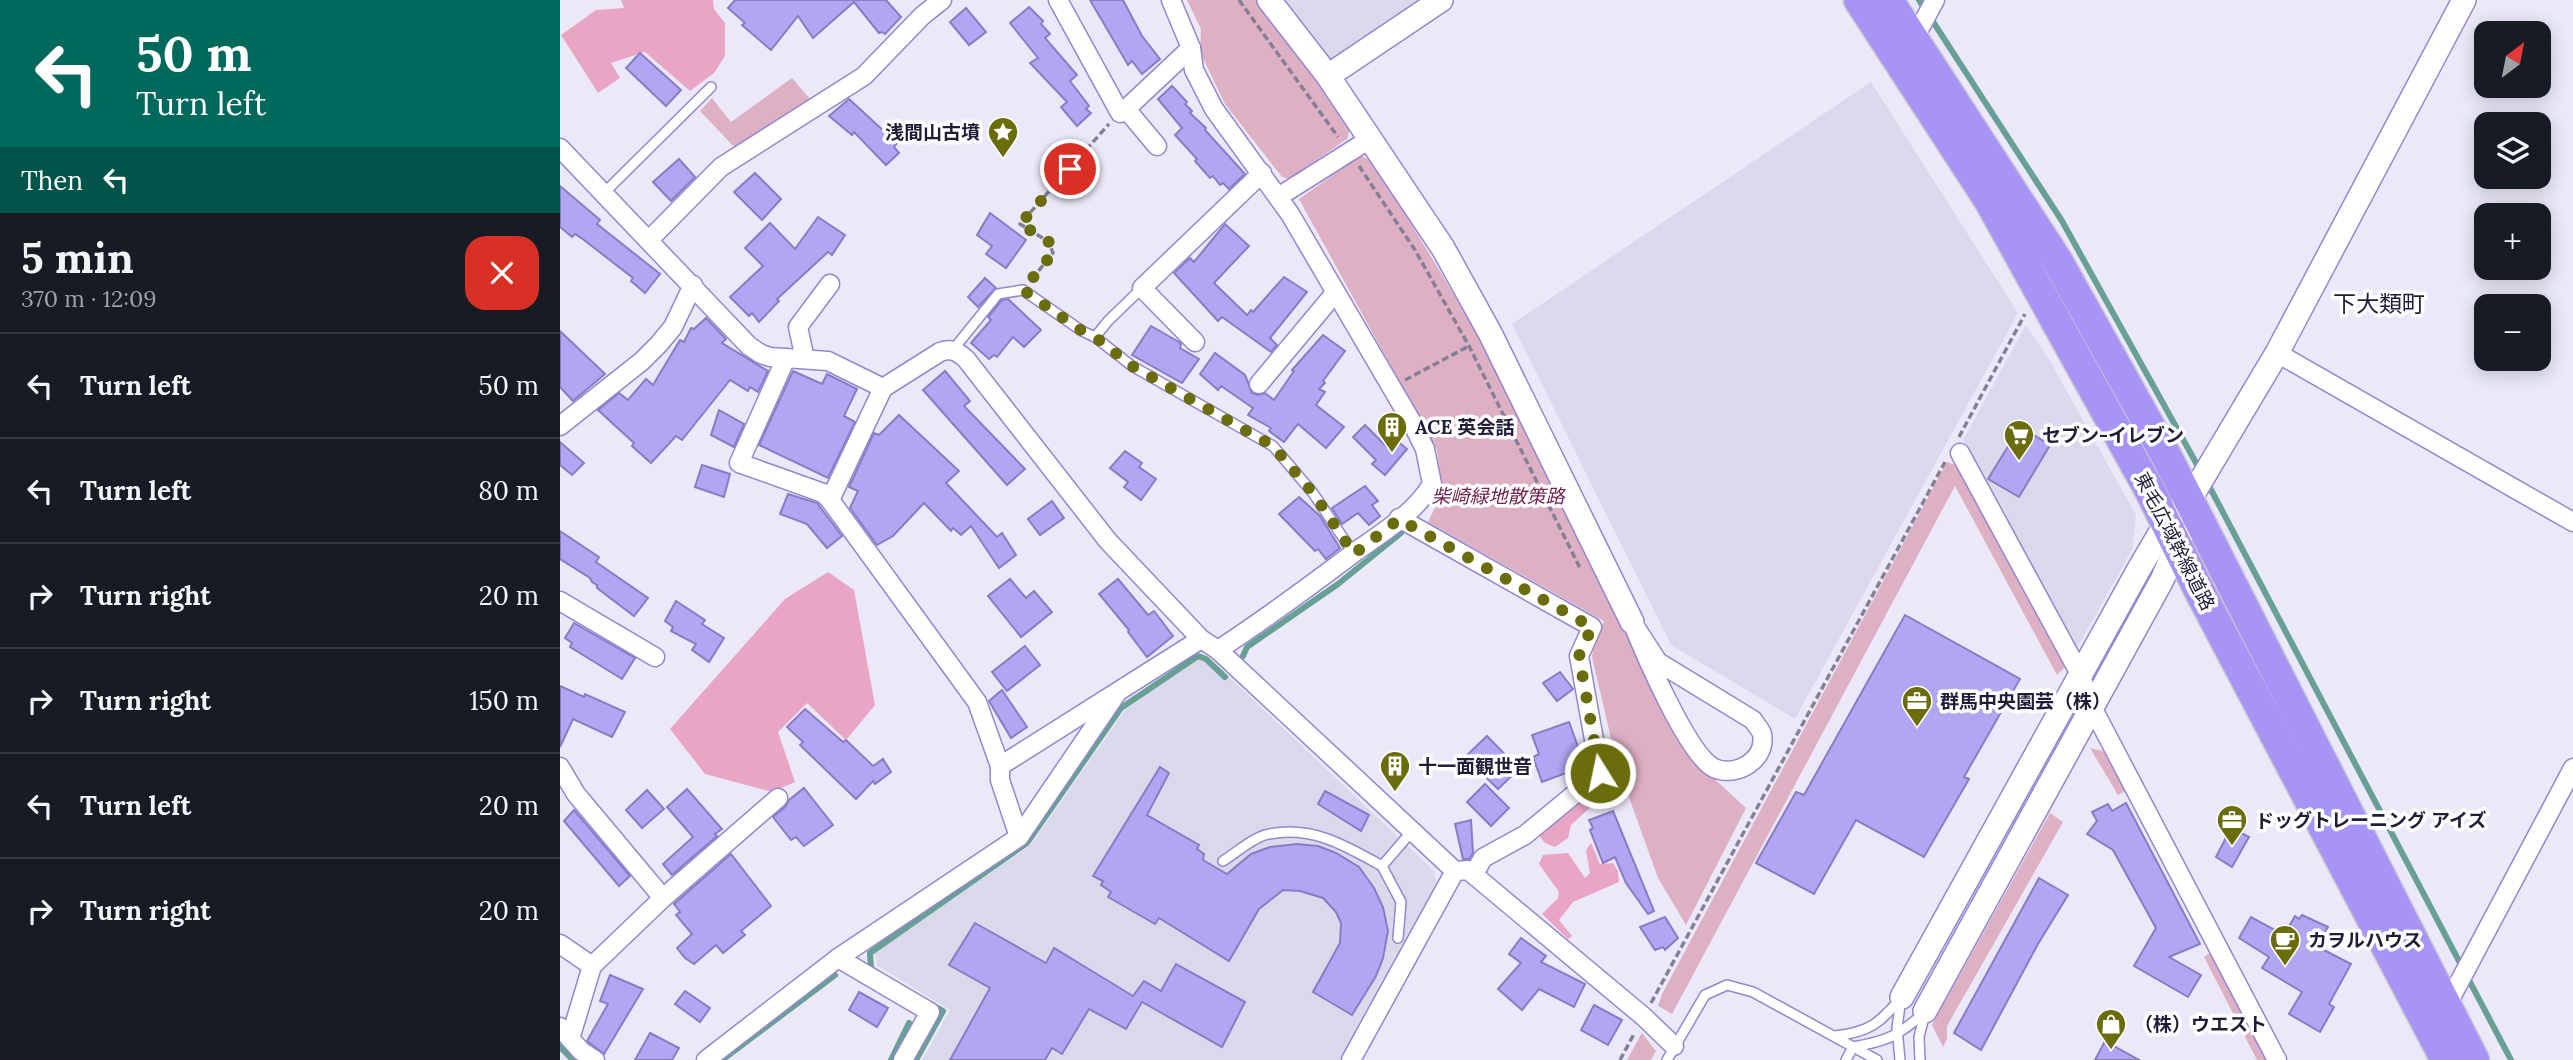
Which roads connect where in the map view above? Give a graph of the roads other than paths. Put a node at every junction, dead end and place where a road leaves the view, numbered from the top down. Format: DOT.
graph roads {
  1 [pos="943,0"];
  2 [pos="1058,0"];
  3 [pos="1171,0"];
  4 [pos="1269,0"];
  5 [pos="1441,0"];
  6 [pos="1859,0"];
  7 [pos="1888,0"];
  8 [pos="1935,0"];
  9 [pos="2463,0"];
  10 [pos="1914,39"];
  11 [pos="1191,48"];
  12 [pos="1328,76"];
  13 [pos="711,87"];
  14 [pos="1120,113"];
  15 [pos="1370,139"];
  16 [pos="1157,146"];
  17 [pos="560,148"];
  18 [pos="1262,173"];
  19 [pos="604,193"];
  20 [pos="1278,197"];
  21 [pos="649,240"];
  22 [pos="830,284"];
  23 [pos="693,285"];
  24 [pos="1142,288"];
  25 [pos="1335,293"];
  26 [pos="1095,337"];
  27 [pos="1195,342"];
  28 [pos="952,351"];
  29 [pos="2277,353"];
  30 [pos="786,358"];
  31 [pos="805,359"];
  32 [pos="1259,384"];
  33 [pos="883,388"];
  34 [pos="560,426"];
  35 [pos="1956,447"];
  36 [pos="2190,499"];
  37 [pos="830,500"];
  38 [pos="1399,519"];
  39 [pos="2573,522"];
  40 [pos="2172,535"];
  41 [pos="1354,554"];
  42 [pos="560,601"];
  43 [pos="1632,622"];
  44 [pos="1201,639"];
  45 [pos="1217,650"];
  46 [pos="655,657"];
  47 [pos="2080,674"];
  48 [pos="1117,693"];
  49 [pos="2092,707"];
  50 [pos="1000,766"];
  51 [pos="560,767"];
  52 [pos="2573,768"];
  53 [pos="778,798"];
  54 [pos="1412,831"];
  55 [pos="1019,837"];
  56 [pos="1223,860"];
  57 [pos="1382,866"];
  58 [pos="1455,871"];
  59 [pos="1474,874"];
  60 [pos="663,898"];
  61 [pos="1398,938"];
  62 [pos="560,944"];
  63 [pos="838,958"];
  64 [pos="592,966"];
  65 [pos="1902,997"];
  66 [pos="2446,1007"];
  67 [pos="1925,1012"];
  68 [pos="565,1033"];
  69 [pos="1897,1034"];
  70 [pos="1834,1036"];
  71 [pos="1853,1047"];
  72 [pos="1670,1053"];
  73 [pos="595,1060"];
  74 [pos="706,1060"];
  75 [pos="903,1060"];
  76 [pos="1351,1060"];
  77 [pos="1846,1060"];
  78 [pos="1877,1060"];
  79 [pos="1900,1060"];
  80 [pos="1920,1060"];
  81 [pos="2277,1060"];
  82 [pos="2446,1060"];
  83 [pos="2473,1060"];
  1 -- 21 [label="street"];
  2 -- 14 [label="street"];
  3 -- 11 [label="street"];
  4 -- 12 [label="street"];
  5 -- 12 [label="street"];
  6 -- 40 [label="highway, 東毛広域幹線道路"];
  7 -- 10 [label="highway, 東毛広域幹線道路"];
  8 -- 10 [label="street"];
  9 -- 29 [label="street"];
  10 -- 36 [label="highway, 東毛広域幹線道路"];
  11 -- 16 [label="street"];
  11 -- 18 [label="street"];
  12 -- 15 [label="street"];
  13 -- 19 [label="lane"];
  15 -- 20 [label="street"];
  15 -- 43 [label="street"];
  17 -- 19 [label="street"];
  18 -- 20 [label="street"];
  18 -- 24 [label="street"];
  19 -- 21 [label="street"];
  20 -- 25 [label="street"];
  21 -- 23 [label="street"];
  22 -- 31 [label="street"];
  23 -- 30 [label="street"];
  23 -- 34 [label="street"];
  24 -- 26 [label="lane"];
  24 -- 27 [label="street"];
  25 -- 32 [label="street"];
  25 -- 38 [label="street"];
  26 -- 28 [label="lane"];
  26 -- 41 [label="lane"];
  28 -- 33 [label="street"];
  28 -- 44 [label="street"];
  29 -- 36 [label="street"];
  29 -- 39 [label="street"];
  30 -- 31 [label="street"];
  30 -- 37 [label="street"];
  31 -- 33 [label="street"];
  33 -- 37 [label="street"];
  35 -- 47 [label="street"];
  36 -- 40 [label="street"];
  36 -- 66 [label="highway, 東毛広域幹線道路"];
  37 -- 50 [label="street"];
  38 -- 41 [label="street"];
  38 -- 59 [label="street"];
  40 -- 47 [label="street"];
  40 -- 49 [label="street"];
  40 -- 82 [label="highway, 東毛広域幹線道路"];
  41 -- 45 [label="street"];
  42 -- 46 [label="street"];
  43 -- 43 [label="street"];
  44 -- 45 [label="street"];
  44 -- 48 [label="street"];
  45 -- 54 [label="street"];
  47 -- 49 [label="street"];
  47 -- 65 [label="street"];
  48 -- 50 [label="street"];
  48 -- 55 [label="street"];
  49 -- 67 [label="street"];
  49 -- 81 [label="street"];
  50 -- 55 [label="street"];
  51 -- 60 [label="street"];
  52 -- 66 [label="street"];
  53 -- 60 [label="street"];
  54 -- 57 [label="lane"];
  54 -- 58 [label="street"];
  55 -- 63 [label="street"];
  56 -- 57 [label="lane"];
  57 -- 61 [label="lane"];
  58 -- 59 [label="street"];
  58 -- 76 [label="street"];
  59 -- 72 [label="street"];
  60 -- 64 [label="street"];
  62 -- 64 [label="street"];
  63 -- 74 [label="street"];
  63 -- 75 [label="street"];
  64 -- 68 [label="street"];
  65 -- 69 [label="lane"];
  65 -- 70 [label="lane"];
  66 -- 83 [label="highway, 東毛広域幹線道路"];
  67 -- 69 [label="lane"];
  67 -- 80 [label="lane"];
  68 -- 73 [label="street"];
  69 -- 71 [label="lane"];
  69 -- 79 [label="lane"];
  70 -- 71 [label="lane"];
  70 -- 72 [label="lane"];
  71 -- 77 [label="lane"];
  71 -- 78 [label="lane"];
}
